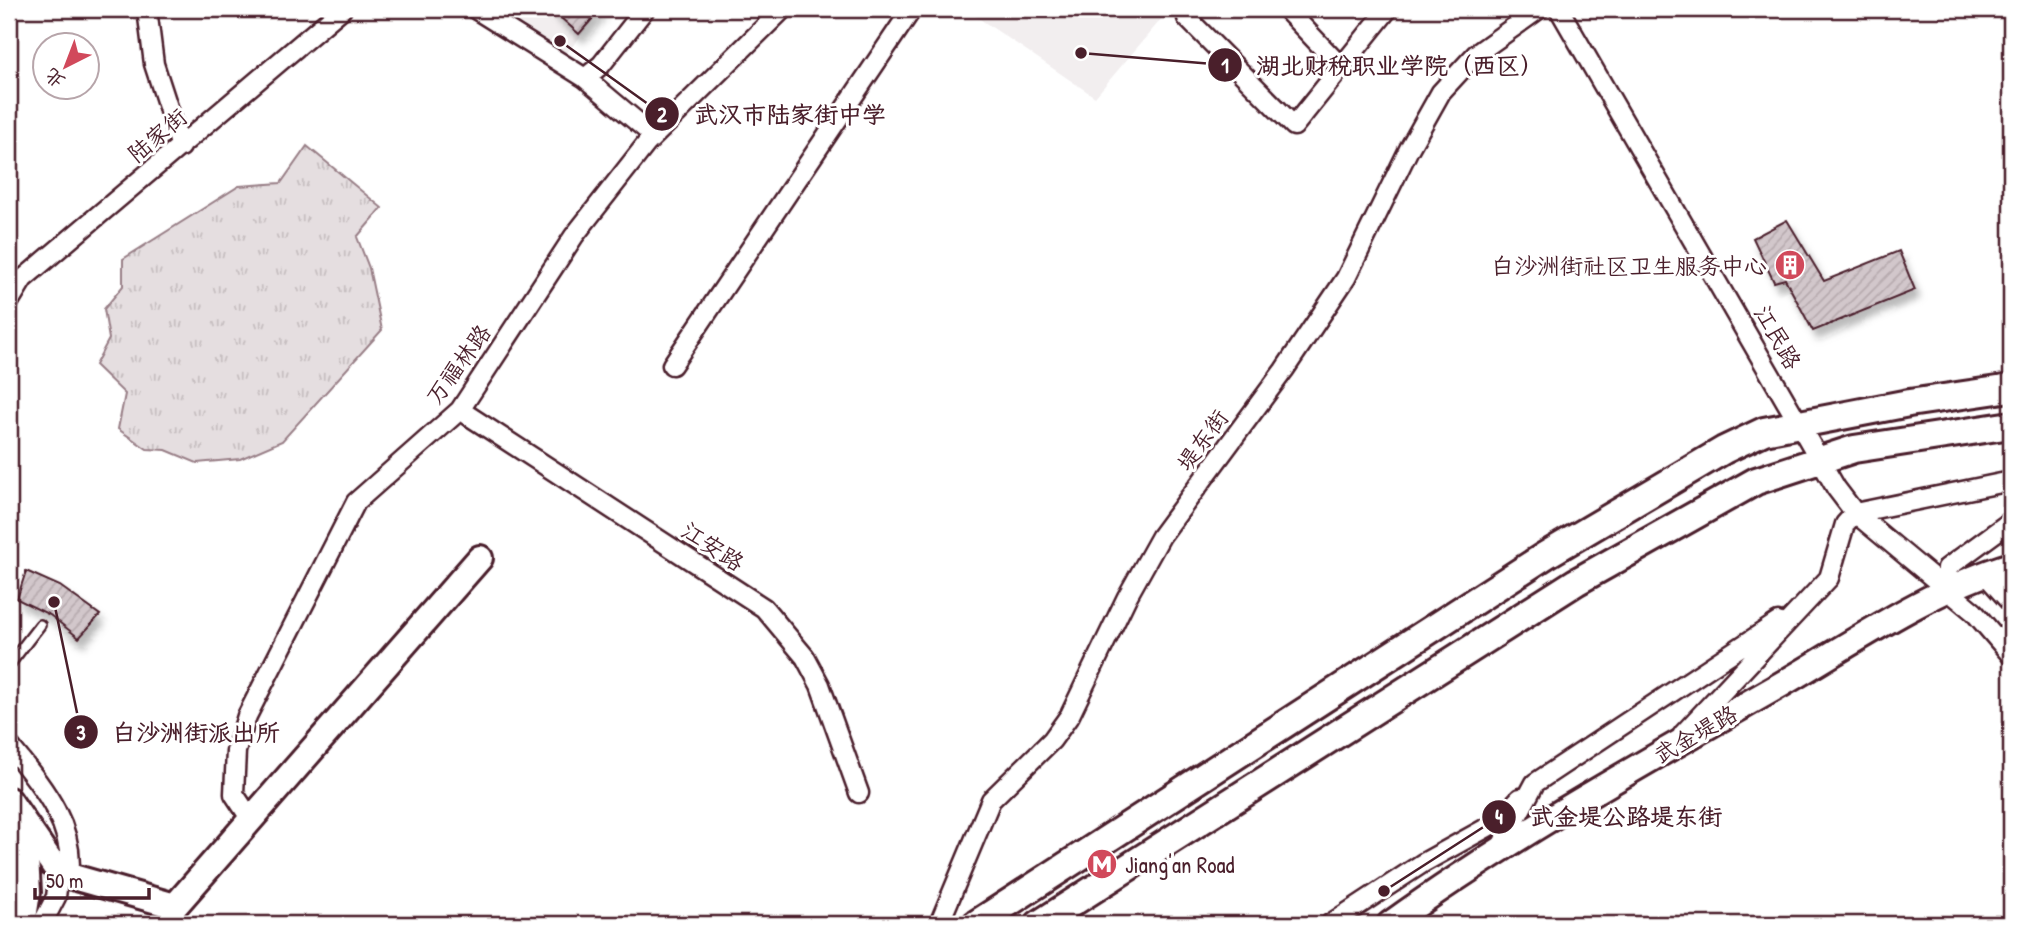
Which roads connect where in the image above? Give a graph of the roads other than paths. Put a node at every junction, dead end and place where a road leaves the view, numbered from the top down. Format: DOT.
graph roads {
  1 [pos="147,9"];
  2 [pos="342,9"];
  3 [pos="475,9"];
  4 [pos="645,9"];
  5 [pos="783,9"];
  6 [pos="912,9"];
  7 [pos="1195,9"];
  8 [pos="1286,9"];
  9 [pos="1388,9"];
  10 [pos="1539,9"];
  11 [pos="1559,9"];
  12 [pos="1341,66"];
  13 [pos="585,78"];
  14 [pos="654,136"];
  15 [pos="181,147"];
  16 [pos="9,302"];
  17 [pos="672,365"];
  18 [pos="2011,388"];
  19 [pos="460,410"];
  20 [pos="1800,424"];
  21 [pos="2011,425"];
  22 [pos="1821,460"];
  23 [pos="2011,481"];
  24 [pos="1855,513"];
  25 [pos="2011,521"];
  26 [pos="480,558"];
  27 [pos="2011,565"];
  28 [pos="1984,573"];
  29 [pos="1947,589"];
  30 [pos="2011,603"];
  31 [pos="1804,605"];
  32 [pos="40,625"];
  33 [pos="2011,655"];
  34 [pos="9,665"];
  35 [pos="9,745"];
  36 [pos="1671,747"];
  37 [pos="1535,783"];
  38 [pos="859,793"];
  39 [pos="9,800"];
  40 [pos="250,818"];
  41 [pos="24,822"];
  42 [pos="1497,854"];
  43 [pos="64,875"];
  44 [pos="23,924"];
  45 [pos="42,924"];
  46 [pos="939,924"];
  47 [pos="976,924"];
  48 [pos="1039,924"];
  49 [pos="1329,924"];
  50 [pos="1390,924"];
  1 -- 15 [label="street"];
  2 -- 15 [label="street, 陆家街"];
  3 -- 13 [label="street"];
  4 -- 13 [label="street"];
  5 -- 14 [label="street, 万福林路"];
  6 -- 17 [label="street"];
  7 -- 12 [label="street"];
  8 -- 12 [label="street"];
  9 -- 12 [label="street"];
  10 -- 46 [label="street, 堤东街"];
  11 -- 20 [label="street, 江民路"];
  13 -- 14 [label="street"];
  14 -- 19 [label="street, 万福林路"];
  15 -- 16 [label="street, 陆家街"];
  18 -- 20 [label="main road"];
  19 -- 38 [label="street, 江安路"];
  19 -- 40 [label="street, 万福林路"];
  20 -- 22 [label="street, 江民路"];
  20 -- 47 [label="main road"];
  21 -- 22 [label="main road"];
  22 -- 24 [label="street, 江民路"];
  22 -- 48 [label="main road"];
  23 -- 24 [label="street"];
  24 -- 29 [label="street, 江民路"];
  24 -- 31 [label="street"];
  25 -- 29 [label="street"];
  26 -- 40 [label="street"];
  27 -- 28 [label="street, 武金堤路"];
  28 -- 29 [label="street, 武金堤路"];
  28 -- 30 [label="street"];
  29 -- 33 [label="street, 江民路"];
  29 -- 36 [label="street, 武金堤路"];
  31 -- 36 [label="street"];
  31 -- 37 [label="street"];
  32 -- 34 [label="lane"];
  35 -- 43 [label="street"];
  36 -- 42 [label="street, 武金堤路"];
  37 -- 42 [label="street"];
  37 -- 49 [label="street"];
  39 -- 41 [label="street"];
  40 -- 43 [label="street"];
  41 -- 43 [label="street"];
  41 -- 44 [label="street"];
  42 -- 50 [label="street, 武金堤路"];
  43 -- 45 [label="street"];
}
